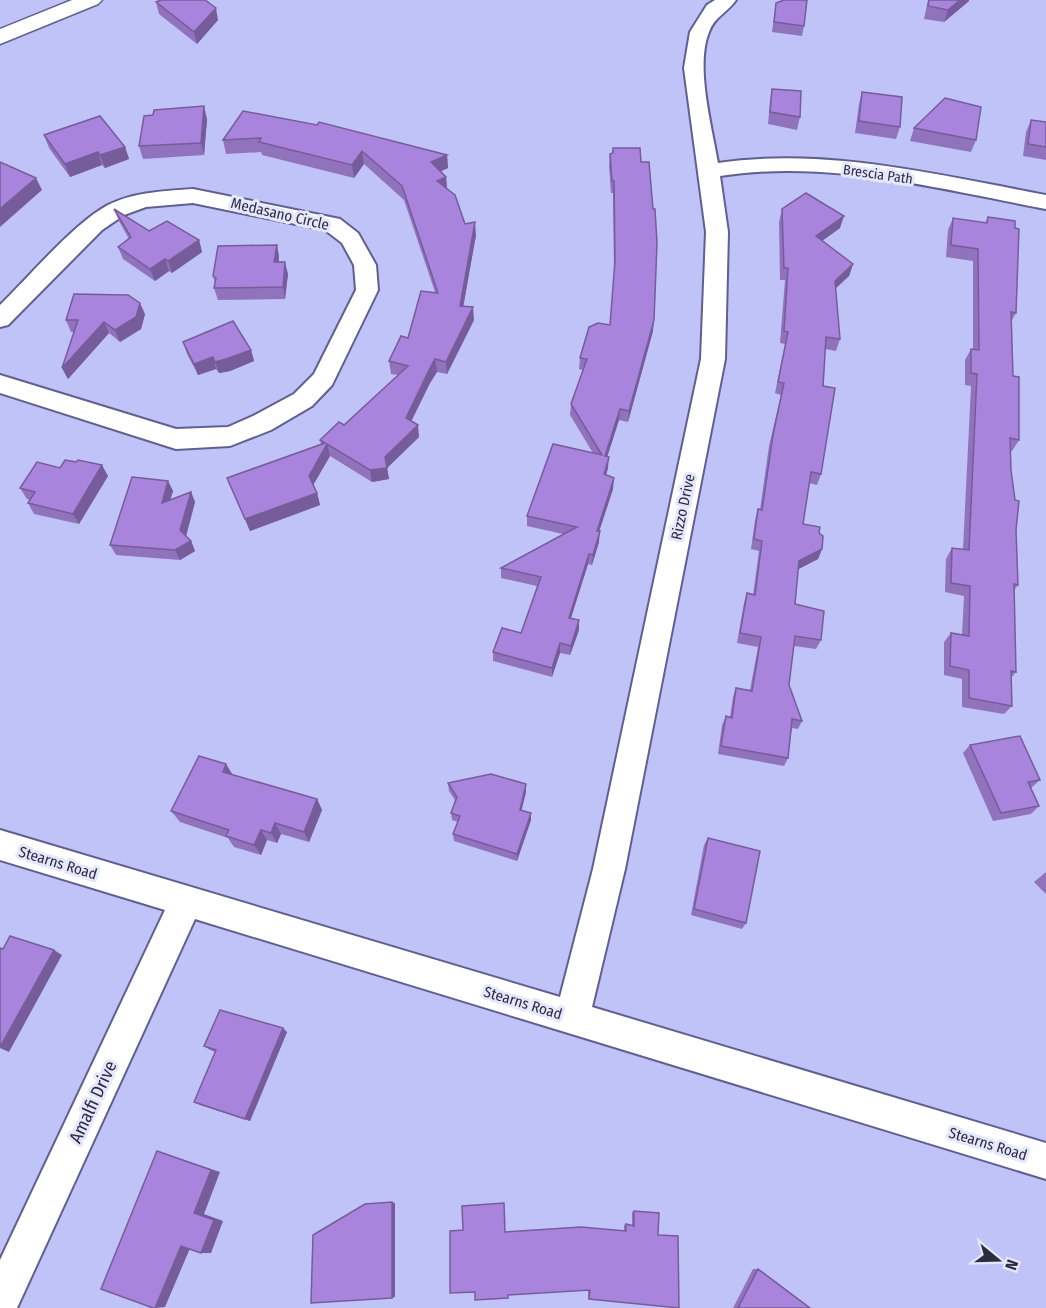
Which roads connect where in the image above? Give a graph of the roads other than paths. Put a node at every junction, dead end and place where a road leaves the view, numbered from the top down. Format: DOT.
graph roads {
  1 [pos="91,0"];
  2 [pos="727,0"];
  3 [pos="0,38"];
  4 [pos="708,171"];
  5 [pos="1046,202"];
  6 [pos="0,319"];
  7 [pos="0,384"];
  8 [pos="0,845"];
  9 [pos="186,902"];
  10 [pos="572,1018"];
  11 [pos="1046,1161"];
  12 [pos="0,1302"];
  1 -- 3 [label="street"];
  2 -- 4 [label="street, Rizzo Drive"];
  4 -- 5 [label="street, Brescia Path"];
  4 -- 10 [label="street, Rizzo Drive"];
  6 -- 7 [label="street, Medasano Circle"];
  8 -- 9 [label="street, Stearns Road"];
  9 -- 10 [label="street, Stearns Road"];
  9 -- 12 [label="street, Amalfi Drive"];
  10 -- 11 [label="street, Stearns Road"];
}
